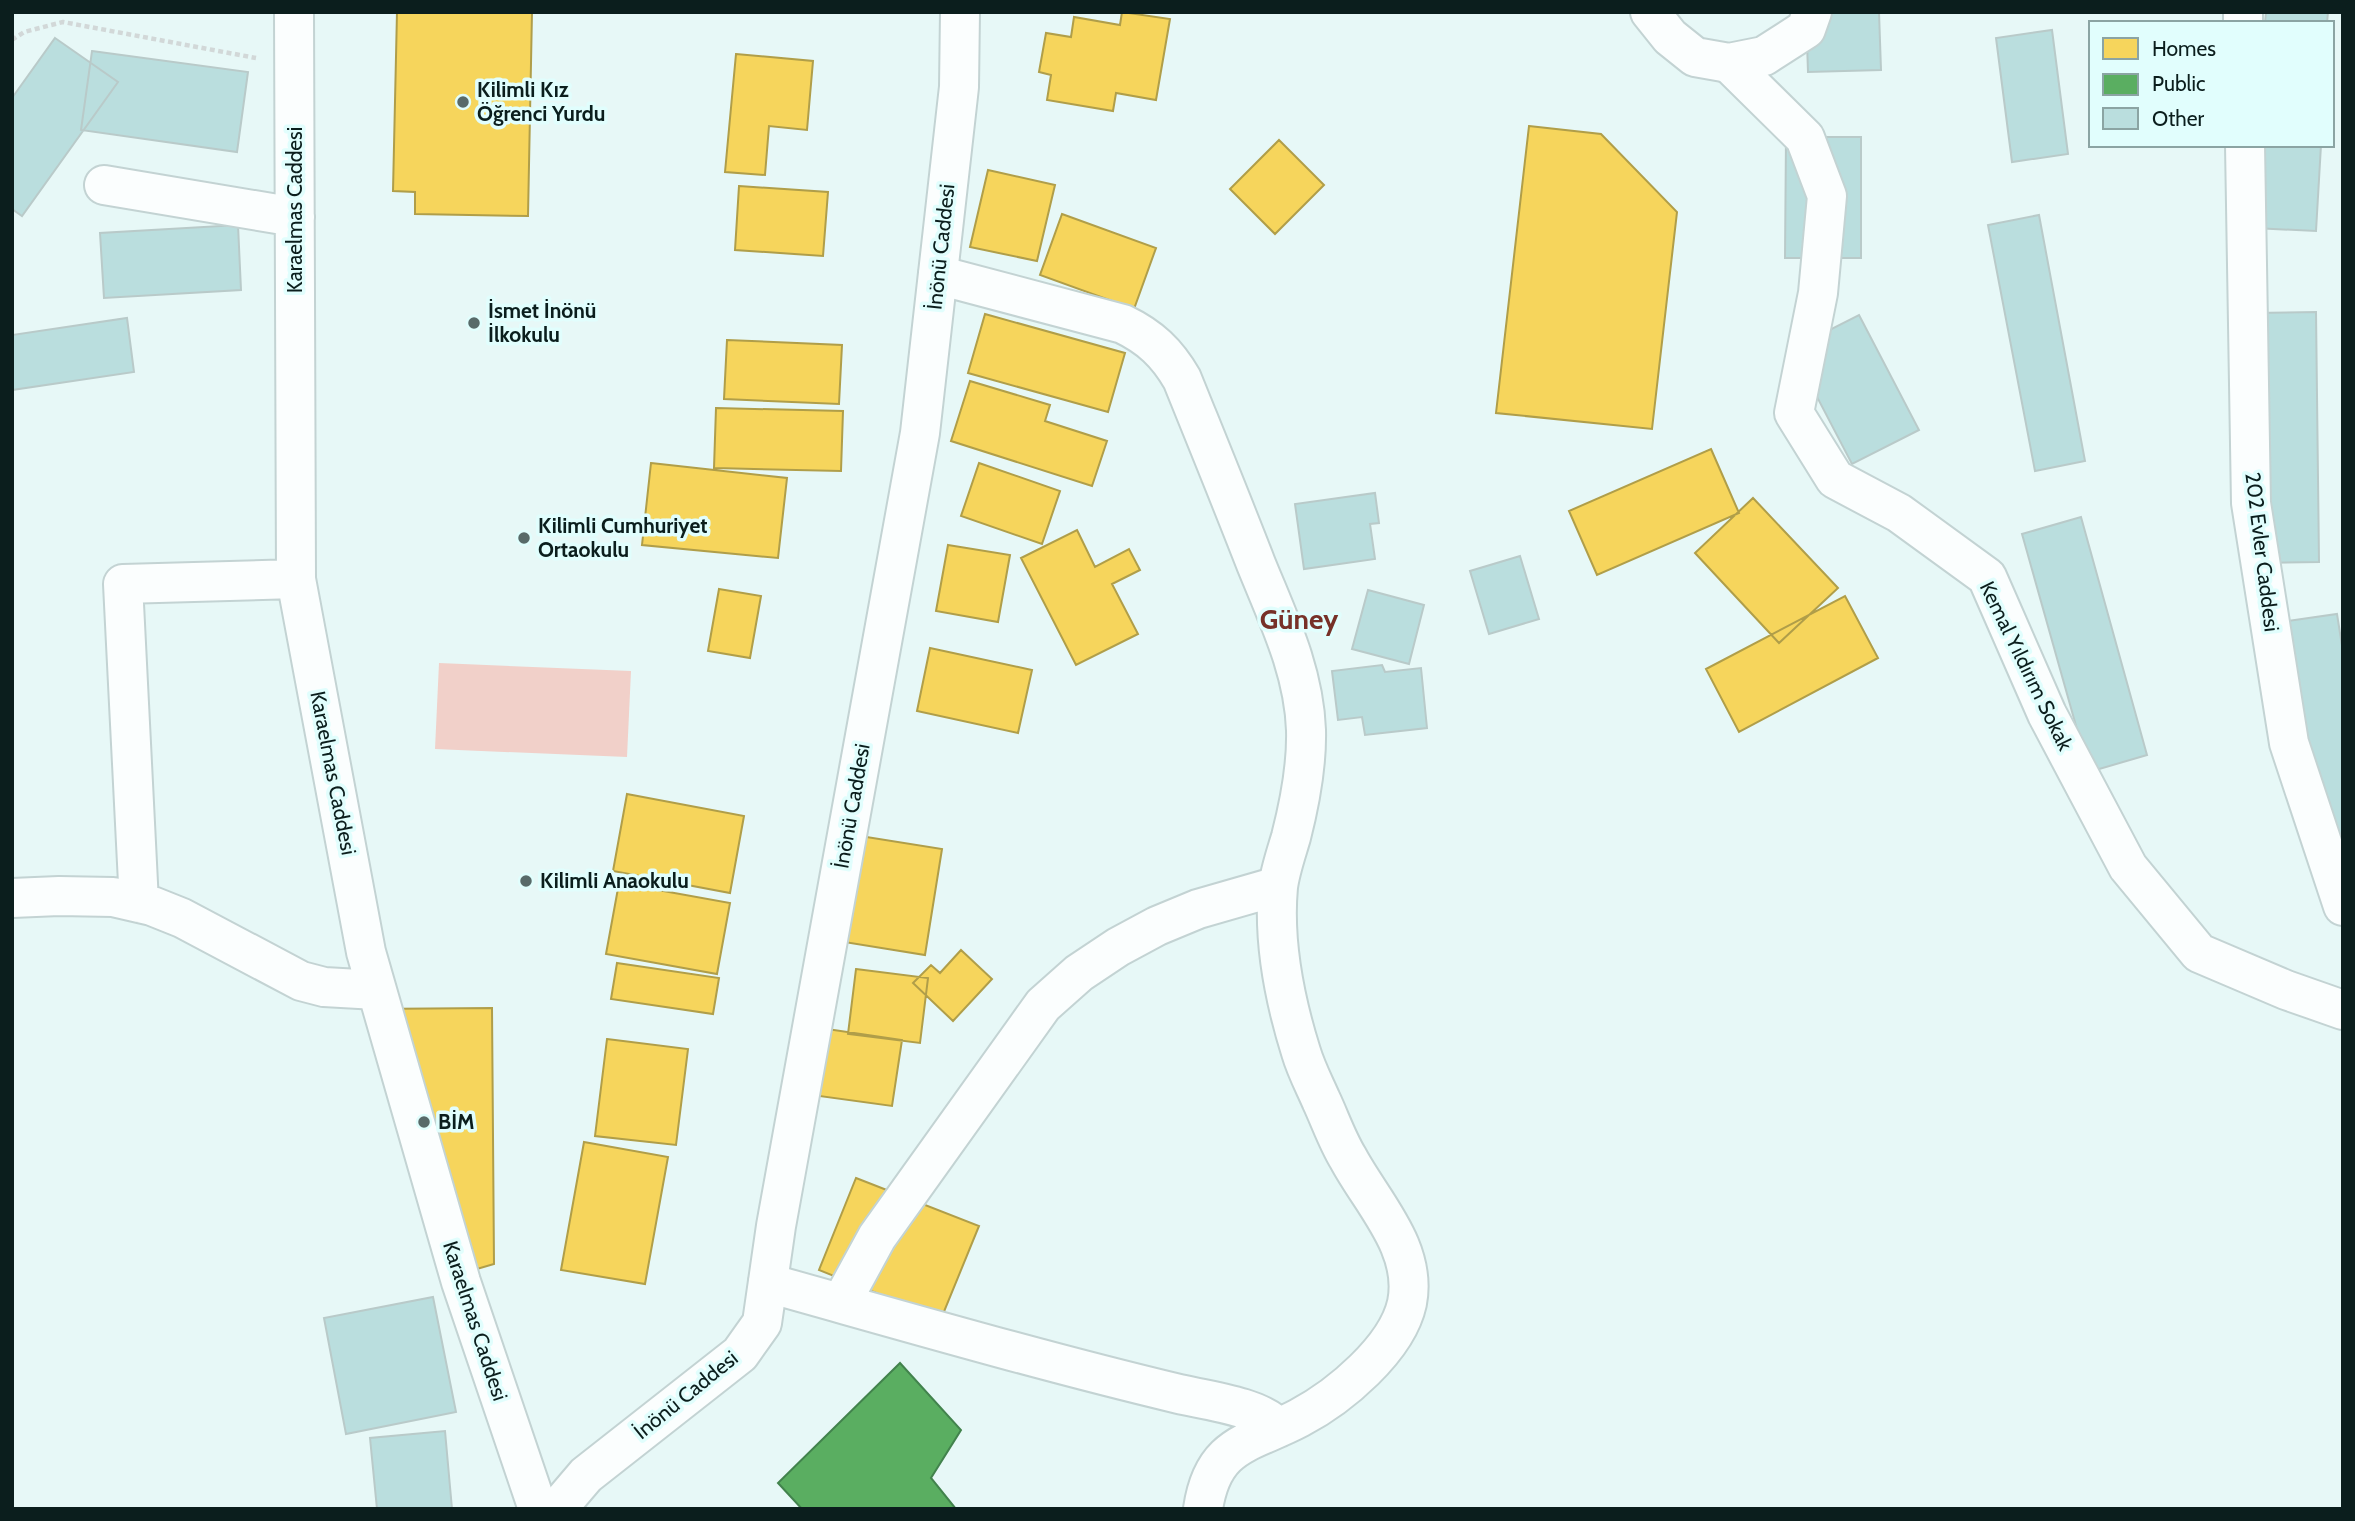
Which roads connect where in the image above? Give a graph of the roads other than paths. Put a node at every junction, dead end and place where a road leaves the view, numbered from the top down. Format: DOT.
graph roads {
  1 [pos="294,12"];
  2 [pos="960,12"];
  3 [pos="1650,12"];
  4 [pos="1812,12"];
  5 [pos="1729,63"];
  6 [pos="2245,147"];
  7 [pos="104,185"];
  8 [pos="295,218"];
  9 [pos="938,275"];
  10 [pos="296,579"];
  11 [pos="1278,886"];
  12 [pos="12,898"];
  13 [pos="139,903"];
  14 [pos="2343,906"];
  15 [pos="377,990"];
  16 [pos="2343,1010"];
  17 [pos="768,1283"];
  18 [pos="841,1303"];
  19 [pos="1278,1428"];
  20 [pos="538,1509"];
  21 [pos="557,1509"];
  22 [pos="1203,1509"];
  1 -- 8 [label="street, Karaelmas Caddesi"];
  2 -- 9 [label="street, İnönü Caddesi"];
  3 -- 5 [label="street"];
  4 -- 5 [label="street"];
  5 -- 16 [label="street, Kemal Yıldırım Sokak"];
  6 -- 14 [label="street, 202 Evler Caddesi"];
  7 -- 8 [label="street"];
  8 -- 10 [label="street, Karaelmas Caddesi"];
  9 -- 11 [label="street"];
  9 -- 17 [label="street, İnönü Caddesi"];
  10 -- 13 [label="street"];
  10 -- 15 [label="street, Karaelmas Caddesi"];
  11 -- 18 [label="street"];
  11 -- 19 [label="street"];
  12 -- 13 [label="street"];
  13 -- 15 [label="street"];
  15 -- 20 [label="street, Karaelmas Caddesi"];
  17 -- 18 [label="street"];
  17 -- 21 [label="street, İnönü Caddesi"];
  18 -- 19 [label="street"];
  19 -- 22 [label="street"];
}
